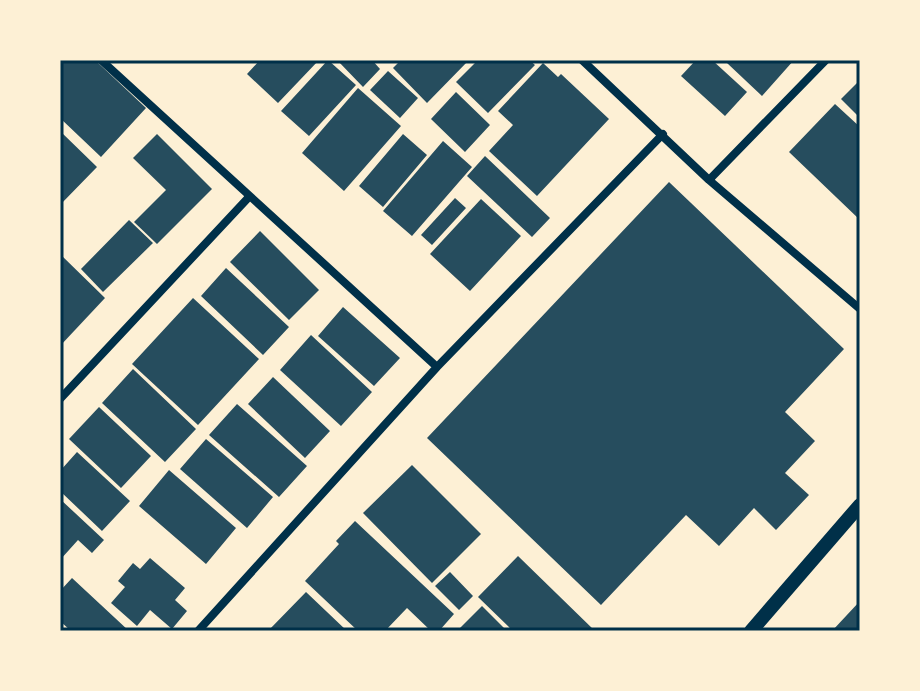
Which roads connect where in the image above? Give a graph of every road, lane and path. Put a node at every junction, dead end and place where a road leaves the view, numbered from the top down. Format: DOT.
graph roads {
  1 [pos="101,60"];
  2 [pos="582,60"];
  3 [pos="826,60"];
  4 [pos="663,134"];
  5 [pos="709,180"];
  6 [pos="248,198"];
  7 [pos="860,309"];
  8 [pos="437,367"];
  9 [pos="60,399"];
  10 [pos="860,505"];
  11 [pos="198,631"];
  12 [pos="751,631"];
  1 -- 6 [label="street"];
  2 -- 4 [label="street"];
  3 -- 5 [label="street"];
  4 -- 5 [label="street"];
  4 -- 8 [label="street"];
  5 -- 7 [label="street"];
  6 -- 8 [label="street"];
  6 -- 9 [label="street"];
  8 -- 11 [label="street"];
  10 -- 12 [label="street"];
}
